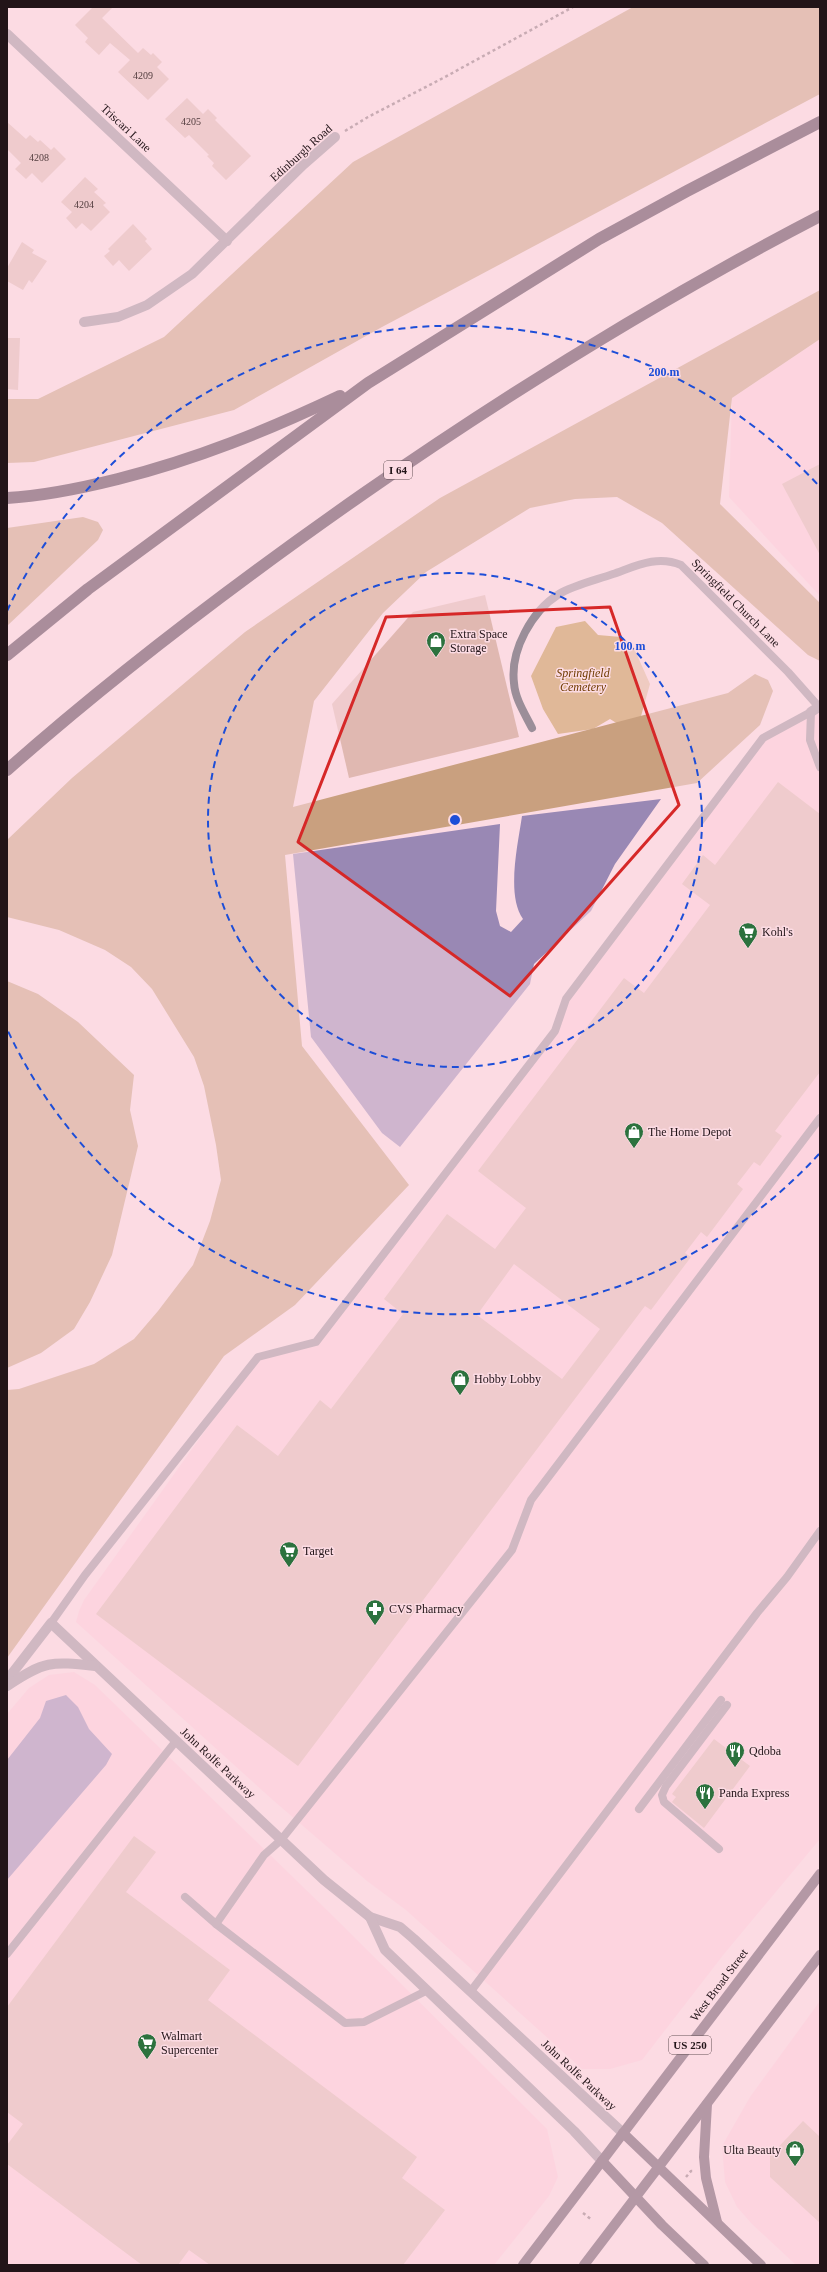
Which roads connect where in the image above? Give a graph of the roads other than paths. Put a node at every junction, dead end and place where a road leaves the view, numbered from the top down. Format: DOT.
graph roads {
  1 [pos="7,34"];
  2 [pos="820,122"];
  3 [pos="336,137"];
  4 [pos="820,216"];
  5 [pos="227,241"];
  6 [pos="84,322"];
  7 [pos="368,383"];
  8 [pos="7,498"];
  9 [pos="7,655"];
  10 [pos="817,708"];
  11 [pos="532,728"];
  12 [pos="820,767"];
  13 [pos="7,770"];
  14 [pos="820,1118"];
  15 [pos="820,1530"];
  16 [pos="51,1623"];
  17 [pos="95,1666"];
  18 [pos="7,1680"];
  19 [pos="7,1686"];
  20 [pos="176,1741"];
  21 [pos="639,1809"];
  22 [pos="281,1840"];
  23 [pos="719,1849"];
  24 [pos="820,1874"];
  25 [pos="185,1897"];
  26 [pos="370,1917"];
  27 [pos="216,1924"];
  28 [pos="7,1954"];
  29 [pos="820,1955"];
  30 [pos="426,1991"];
  31 [pos="472,1991"];
  32 [pos="707,2104"];
  33 [pos="623,2133"];
  34 [pos="602,2161"];
  35 [pos="658,2167"];
  36 [pos="635,2197"];
  37 [pos="717,2223"];
  38 [pos="523,2265"];
  39 [pos="584,2265"];
  40 [pos="704,2265"];
  41 [pos="761,2265"];
  1 -- 5 [label="street, Triscari Lane"];
  2 -- 7 [label="highway"];
  3 -- 5 [label="street, Edinburgh Road"];
  4 -- 13 [label="highway, I 64"];
  5 -- 6 [label="street, Edinburgh Road"];
  7 -- 8 [label="highway"];
  7 -- 9 [label="highway"];
  10 -- 11 [label="lane, Springfield Church Lane"];
  10 -- 12 [label="lane"];
  10 -- 16 [label="lane"];
  14 -- 22 [label="lane"];
  15 -- 31 [label="lane"];
  16 -- 17 [label="street, John Rolfe Parkway"];
  16 -- 18 [label="street"];
  17 -- 19 [label="street"];
  17 -- 20 [label="street, John Rolfe Parkway"];
  20 -- 22 [label="street, John Rolfe Parkway"];
  20 -- 28 [label="lane"];
  21 -- 23 [label="lane"];
  22 -- 26 [label="street, John Rolfe Parkway"];
  22 -- 27 [label="lane"];
  24 -- 33 [label="main road, West Broad Street / US 250"];
  25 -- 27 [label="lane"];
  26 -- 30 [label="street, John Rolfe Parkway"];
  26 -- 31 [label="street, John Rolfe Parkway"];
  27 -- 30 [label="lane"];
  29 -- 32 [label="main road"];
  30 -- 34 [label="street, John Rolfe Parkway"];
  31 -- 33 [label="street, John Rolfe Parkway"];
  32 -- 35 [label="main road"];
  32 -- 37 [label="main road"];
  33 -- 34 [label="main road, West Broad Street / US 250"];
  33 -- 35 [label="main road, John Rolfe Parkway"];
  34 -- 36 [label="main road, John Rolfe Parkway"];
  34 -- 38 [label="main road, West Broad Street / US 250"];
  35 -- 36 [label="main road"];
  35 -- 37 [label="main road, John Rolfe Parkway"];
  36 -- 39 [label="main road"];
  36 -- 40 [label="main road, John Rolfe Parkway"];
  37 -- 41 [label="main road, John Rolfe Parkway"];
}
